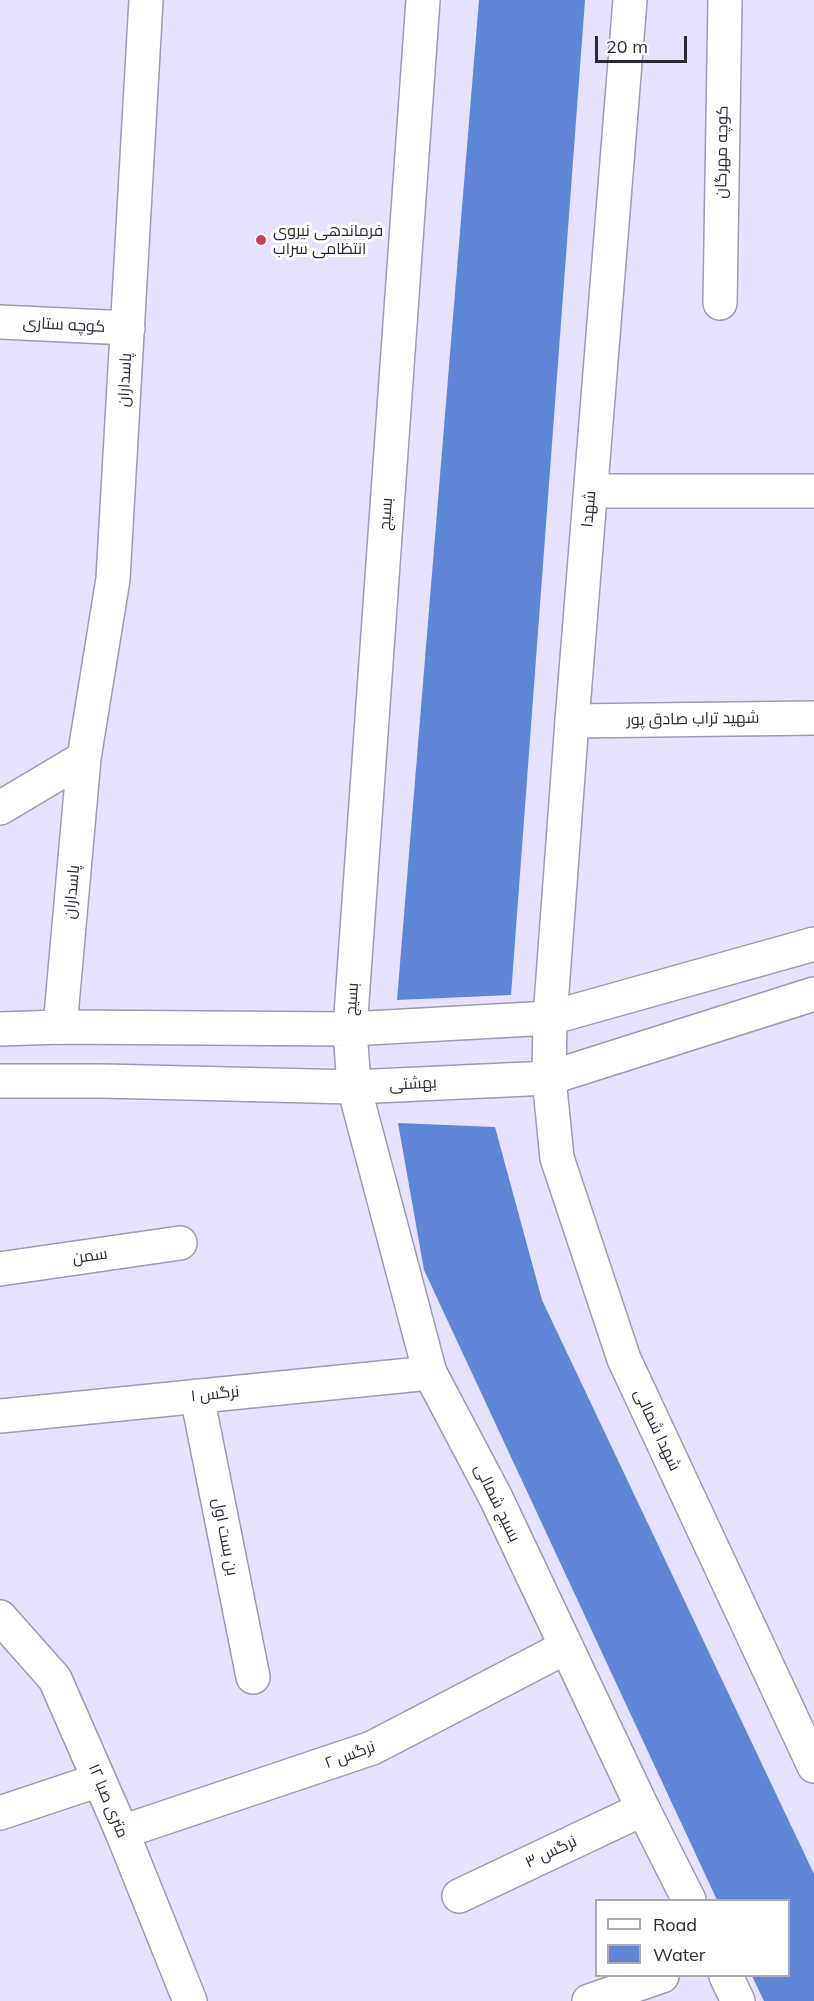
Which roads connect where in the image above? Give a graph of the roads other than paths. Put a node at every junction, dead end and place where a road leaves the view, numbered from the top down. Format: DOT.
graph roads {
  1 [pos="146,0"];
  2 [pos="423,0"];
  3 [pos="630,0"];
  4 [pos="724,0"];
  5 [pos="720,303"];
  6 [pos="0,322"];
  7 [pos="128,328"];
  8 [pos="591,491"];
  9 [pos="814,491"];
  10 [pos="814,718"];
  11 [pos="572,721"];
  12 [pos="84,758"];
  13 [pos="0,808"];
  14 [pos="814,944"];
  15 [pos="814,994"];
  16 [pos="550,1018"];
  17 [pos="60,1027"];
  18 [pos="0,1029"];
  19 [pos="350,1029"];
  20 [pos="549,1078"];
  21 [pos="0,1082"];
  22 [pos="354,1087"];
  23 [pos="180,1243"];
  24 [pos="0,1269"];
  25 [pos="430,1373"];
  26 [pos="197,1396"];
  27 [pos="0,1416"];
  28 [pos="0,1617"];
  29 [pos="566,1647"];
  30 [pos="253,1677"];
  31 [pos="814,1766"];
  32 [pos="99,1780"];
  33 [pos="643,1809"];
  34 [pos="0,1813"];
  35 [pos="122,1832"];
  36 [pos="459,1896"];
  37 [pos="688,1899"];
  38 [pos="659,1977"];
  39 [pos="726,1977"];
  40 [pos="189,2001"];
  41 [pos="589,2001"];
  42 [pos="738,2001"];
  1 -- 7 [label="street, پاسداران"];
  2 -- 19 [label="street, بسیج"];
  3 -- 8 [label="street, شهدا"];
  4 -- 5 [label="street, کوچه مهرگان"];
  6 -- 7 [label="street, کوچه ستاری"];
  7 -- 12 [label="street, پاسداران"];
  8 -- 9 [label="street"];
  8 -- 11 [label="street, شهدا"];
  10 -- 11 [label="street, شهید تراب صادق پور"];
  11 -- 16 [label="street, شهدا"];
  12 -- 13 [label="street"];
  12 -- 17 [label="street, پاسداران"];
  14 -- 16 [label="street"];
  15 -- 20 [label="street, بهشتی"];
  16 -- 19 [label="street"];
  16 -- 20 [label="street, شهدا شمالی"];
  17 -- 18 [label="street"];
  17 -- 19 [label="street"];
  19 -- 22 [label="street, بسیج"];
  20 -- 22 [label="street, بهشتی"];
  20 -- 31 [label="street, شهدا شمالی"];
  21 -- 22 [label="street, بهشتی"];
  22 -- 25 [label="street, بسیج شمالی"];
  23 -- 24 [label="street, سمن"];
  25 -- 26 [label="street, نرگس ۱"];
  25 -- 29 [label="street, بسیج شمالی"];
  26 -- 27 [label="street, نرگس ۱"];
  26 -- 30 [label="street, بن بست اول"];
  28 -- 32 [label="street, ۱۲ متری صبا"];
  29 -- 33 [label="street, بسیج شمالی"];
  29 -- 35 [label="street, نرگس ۲"];
  32 -- 34 [label="street"];
  32 -- 35 [label="street, ۱۲ متری صبا"];
  33 -- 36 [label="street, نرگس ۳"];
  33 -- 37 [label="street, بسیج شمالی"];
  35 -- 40 [label="street, ۱۲ متری صبا"];
  38 -- 41 [label="street"];
  39 -- 42 [label="street"];
}
